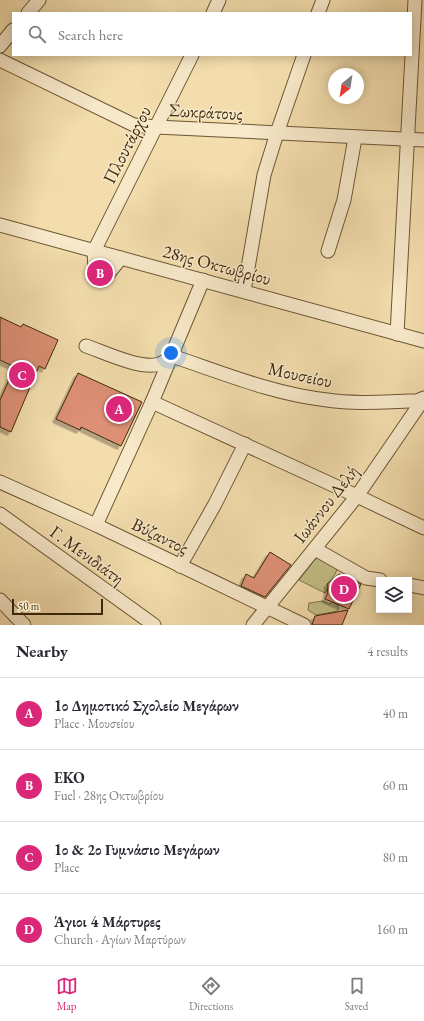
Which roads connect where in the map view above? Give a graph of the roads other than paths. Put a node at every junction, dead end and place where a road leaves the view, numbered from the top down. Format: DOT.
graph roads {
  1 [pos="38,0"];
  2 [pos="219,0"];
  3 [pos="322,0"];
  4 [pos="415,0"];
  5 [pos="424,2"];
  6 [pos="29,12"];
  7 [pos="213,12"];
  8 [pos="318,12"];
  9 [pos="12,31"];
  10 [pos="0,46"];
  11 [pos="412,52"];
  12 [pos="192,56"];
  13 [pos="304,56"];
  14 [pos="412,56"];
  15 [pos="0,60"];
  16 [pos="156,127"];
  17 [pos="277,133"];
  18 [pos="355,138"];
  19 [pos="407,139"];
  20 [pos="424,140"];
  21 [pos="0,225"];
  22 [pos="328,251"];
  23 [pos="94,255"];
  24 [pos="118,262"];
  25 [pos="203,280"];
  26 [pos="244,292"];
  27 [pos="397,334"];
  28 [pos="424,341"];
  29 [pos="86,346"];
  30 [pos="172,356"];
  31 [pos="424,398"];
  32 [pos="424,401"];
  33 [pos="152,402"];
  34 [pos="245,444"];
  35 [pos="0,482"];
  36 [pos="357,496"];
  37 [pos="0,514"];
  38 [pos="96,525"];
  39 [pos="424,528"];
  40 [pos="314,549"];
  41 [pos="180,566"];
  42 [pos="376,579"];
  43 [pos="412,586"];
  44 [pos="424,588"];
  45 [pos="0,600"];
  46 [pos="267,607"];
  47 [pos="24,625"];
  48 [pos="154,625"];
  49 [pos="253,625"];
  50 [pos="304,625"];
  1 -- 6 [label="street"];
  2 -- 7 [label="street"];
  3 -- 8 [label="street"];
  4 -- 5 [label="street"];
  4 -- 11 [label="street"];
  9 -- 10 [label="street"];
  12 -- 16 [label="street, Πλουτάρχου"];
  13 -- 17 [label="street"];
  14 -- 19 [label="street"];
  15 -- 16 [label="street, Σωκράτους"];
  16 -- 17 [label="street, Σωκράτους"];
  16 -- 23 [label="street, Πλουτάρχου"];
  17 -- 18 [label="street, Σωκράτους"];
  17 -- 26 [label="street"];
  18 -- 19 [label="street, Σωκράτους"];
  18 -- 22 [label="street"];
  19 -- 20 [label="street, Σωκράτους"];
  19 -- 27 [label="street"];
  21 -- 23 [label="street, 28ης Οκτωβρίου"];
  23 -- 24 [label="street, 28ης Οκτωβρίου"];
  23 -- 24 [label="street"];
  24 -- 25 [label="street, 28ης Οκτωβρίου"];
  25 -- 26 [label="street, 28ης Οκτωβρίου"];
  25 -- 30 [label="street"];
  26 -- 27 [label="street, 28ης Οκτωβρίου"];
  27 -- 28 [label="street, 28ης Οκτωβρίου"];
  29 -- 30 [label="street"];
  30 -- 31 [label="street, Μουσείου"];
  30 -- 33 [label="street"];
  32 -- 36 [label="street, Ιωάννου Δελή"];
  33 -- 34 [label="street"];
  33 -- 38 [label="street"];
  34 -- 36 [label="street"];
  34 -- 41 [label="street"];
  35 -- 38 [label="street, Βύζαντος"];
  36 -- 39 [label="street"];
  36 -- 40 [label="street, Ιωάννου Δελή"];
  37 -- 48 [label="street, Γ. Μενιδιάτη"];
  38 -- 41 [label="street, Βύζαντος"];
  40 -- 42 [label="street"];
  40 -- 46 [label="street, Ιωάννου Δελή"];
  41 -- 46 [label="street, Βύζαντος"];
  43 -- 44 [label="street"];
  45 -- 47 [label="street"];
  46 -- 49 [label="street, Ιωάννου Δελή"];
  46 -- 50 [label="street, Βύζαντος"];
}
